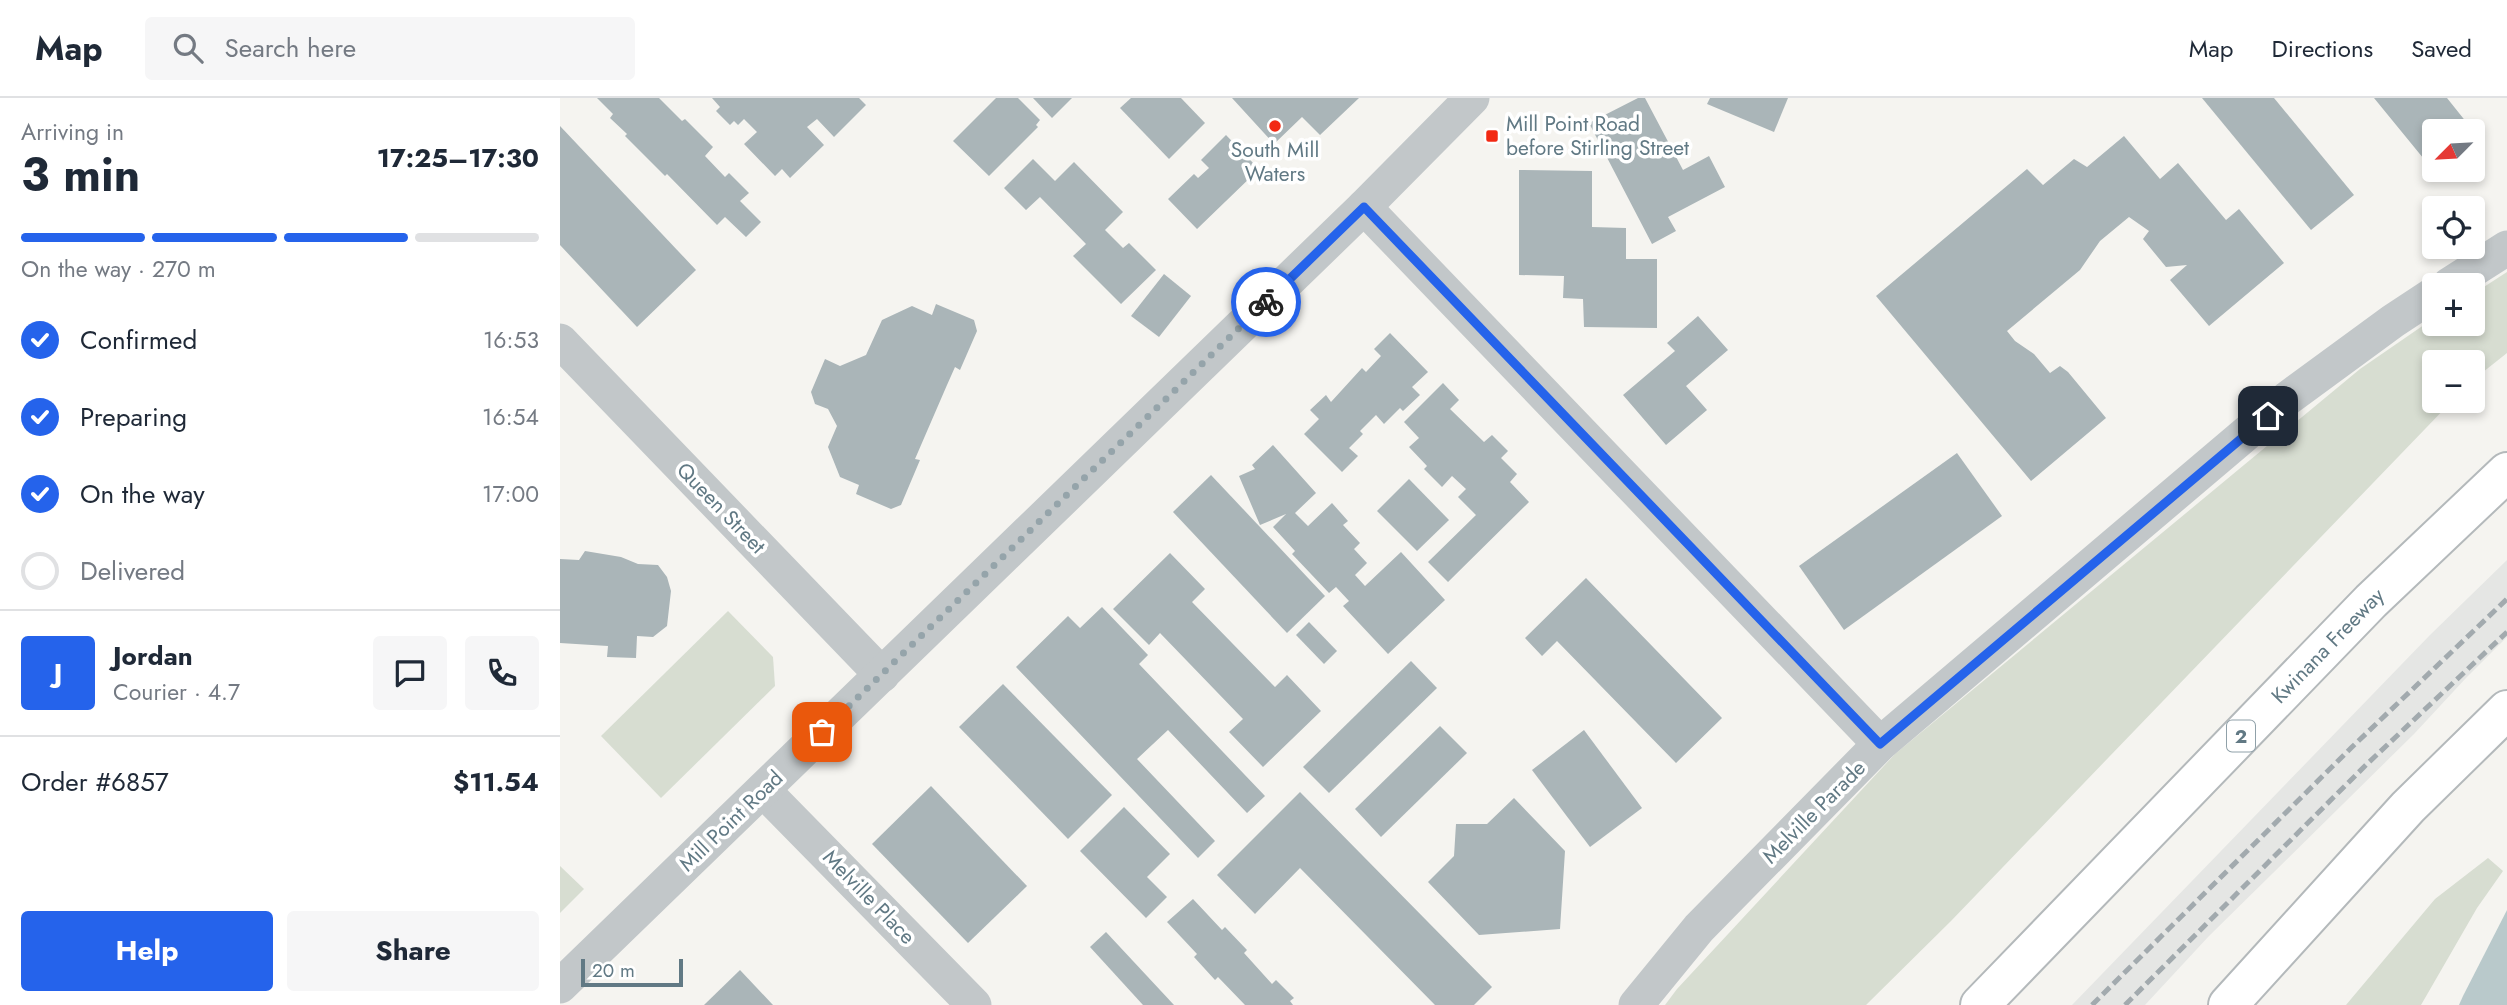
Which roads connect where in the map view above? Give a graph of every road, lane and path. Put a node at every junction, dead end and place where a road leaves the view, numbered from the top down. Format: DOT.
graph roads {
  1 [pos="1472,98"];
  2 [pos="1364,207"];
  3 [pos="2507,248"];
  4 [pos="2468,273"];
  5 [pos="2422,302"];
  6 [pos="560,341"];
  7 [pos="2507,472"];
  8 [pos="882,675"];
  9 [pos="2507,710"];
  10 [pos="1880,744"];
  11 [pos="763,790"];
  12 [pos="560,986"];
  13 [pos="974,1005"];
  14 [pos="1636,1005"];
  15 [pos="1980,1005"];
  16 [pos="2228,1005"];
  1 -- 2 [label="street, Mill Point Road"];
  2 -- 8 [label="street, Mill Point Road"];
  2 -- 10 [label="street"];
  3 -- 4 [label="street"];
  5 -- 10 [label="street, Melville Parade"];
  6 -- 8 [label="street, Queen Street"];
  7 -- 15 [label="highway, Kwinana Freeway / 2"];
  8 -- 11 [label="street, Mill Point Road"];
  9 -- 16 [label="highway"];
  10 -- 14 [label="street, Melville Parade"];
  11 -- 12 [label="street, Mill Point Road"];
  11 -- 13 [label="street, Melville Place"];
}
